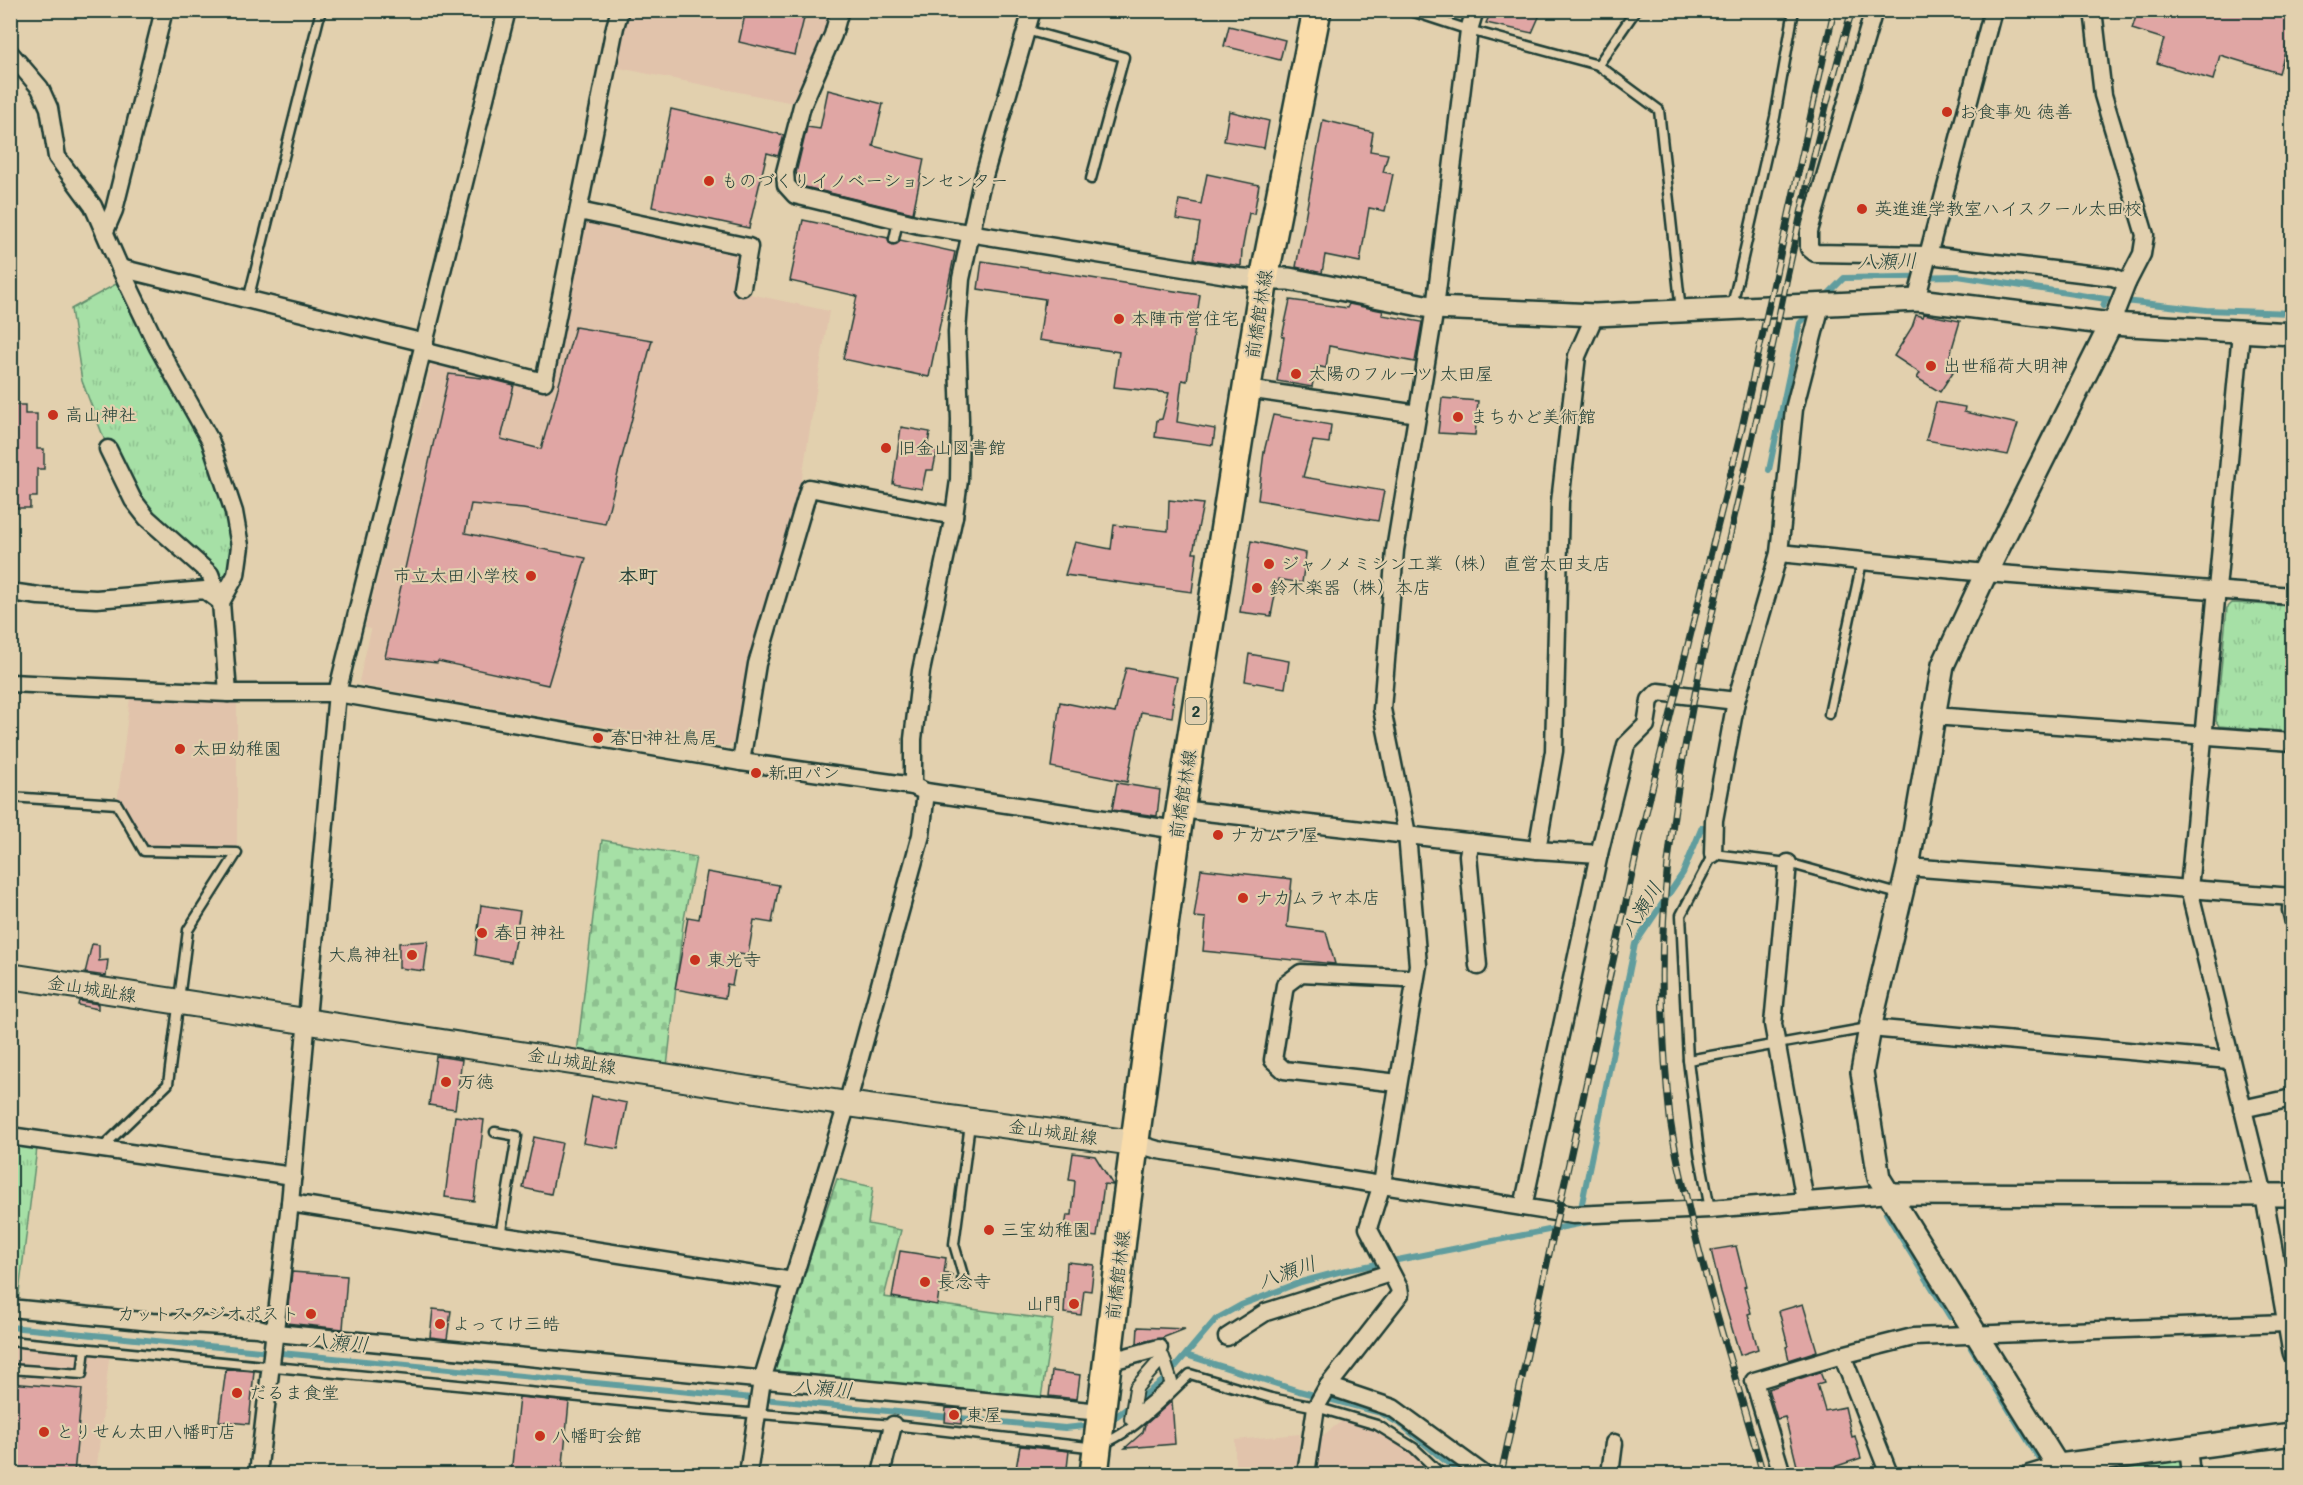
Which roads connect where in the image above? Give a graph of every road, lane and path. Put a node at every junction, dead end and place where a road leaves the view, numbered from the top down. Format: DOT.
graph roads {
  1 [pos="164,10"];
  2 [pos="321,10"];
  3 [pos="507,10"];
  4 [pos="621,10"];
  5 [pos="840,10"];
  6 [pos="1032,10"];
  7 [pos="1317,10"];
  8 [pos="1408,10"];
  9 [pos="1475,10"];
  10 [pos="1636,10"];
  11 [pos="1794,10"];
  12 [pos="1874,10"];
  13 [pos="1993,10"];
  14 [pos="2093,10"];
  15 [pos="1026,30"];
  16 [pos="1469,30"];
  17 [pos="10,53"];
  18 [pos="1598,65"];
  19 [pos="1091,179"];
  20 [pos="579,211"];
  21 [pos="898,221"];
  22 [pos="105,231"];
  23 [pos="972,234"];
  24 [pos="894,239"];
  25 [pos="1928,259"];
  26 [pos="120,268"];
  27 [pos="1264,279"];
  28 [pos="2126,285"];
  29 [pos="742,287"];
  30 [pos="1918,294"];
  31 [pos="248,300"];
  32 [pos="1821,305"];
  33 [pos="1435,308"];
  34 [pos="1732,308"];
  35 [pos="1681,311"];
  36 [pos="1594,315"];
  37 [pos="2113,318"];
  38 [pos="2241,332"];
  39 [pos="2292,334"];
  40 [pos="424,347"];
  41 [pos="1247,389"];
  42 [pos="1418,414"];
  43 [pos="108,449"];
  44 [pos="954,516"];
  45 [pos="1779,553"];
  46 [pos="1862,562"];
  47 [pos="1986,573"];
  48 [pos="2218,590"];
  49 [pos="10,592"];
  50 [pos="2292,596"];
  51 [pos="221,602"];
  52 [pos="10,683"];
  53 [pos="228,693"];
  54 [pos="337,693"];
  55 [pos="1736,701"];
  56 [pos="1829,714"];
  57 [pos="1933,716"];
  58 [pos="2204,736"];
  59 [pos="2292,742"];
  60 [pos="741,762"];
  61 [pos="920,789"];
  62 [pos="10,797"];
  63 [pos="1178,819"];
  64 [pos="1407,834"];
  65 [pos="1471,842"];
  66 [pos="1538,850"];
  67 [pos="1599,854"];
  68 [pos="1713,854"];
  69 [pos="1788,863"];
  70 [pos="1908,867"];
  71 [pos="2189,889"];
  72 [pos="1902,895"];
  73 [pos="2290,897"];
  74 [pos="2292,932"];
  75 [pos="1478,966"];
  76 [pos="10,976"];
  77 [pos="1415,981"];
  78 [pos="177,1002"];
  79 [pos="306,1021"];
  80 [pos="1870,1028"];
  81 [pos="1778,1044"];
  82 [pos="1688,1060"];
  83 [pos="2229,1060"];
  84 [pos="1398,1083"];
  85 [pos="2292,1098"];
  86 [pos="847,1104"];
  87 [pos="2242,1109"];
  88 [pos="971,1121"];
  89 [pos="495,1132"];
  90 [pos="10,1136"];
  91 [pos="1134,1143"];
  92 [pos="102,1149"];
  93 [pos="293,1176"];
  94 [pos="1382,1184"];
  95 [pos="1890,1194"];
  96 [pos="2264,1195"];
  97 [pos="2292,1195"];
  98 [pos="1804,1201"];
  99 [pos="290,1203"];
  100 [pos="1709,1203"];
  101 [pos="1523,1207"];
  102 [pos="500,1236"];
  103 [pos="1390,1273"];
  104 [pos="962,1280"];
  105 [pos="793,1281"];
  106 [pos="10,1308"];
  107 [pos="2286,1323"];
  108 [pos="276,1333"];
  109 [pos="1977,1335"];
  110 [pos="1227,1337"];
  111 [pos="10,1341"];
  112 [pos="85,1348"];
  113 [pos="1159,1348"];
  114 [pos="1842,1355"];
  115 [pos="2292,1355"];
  116 [pos="1108,1362"];
  117 [pos="272,1366"];
  118 [pos="10,1370"];
  119 [pos="762,1380"];
  120 [pos="1328,1386"];
  121 [pos="1317,1405"];
  122 [pos="755,1414"];
  123 [pos="1131,1419"];
  124 [pos="893,1425"];
  125 [pos="1100,1426"];
  126 [pos="2292,1434"];
  127 [pos="1614,1443"];
  128 [pos="2188,1448"];
  129 [pos="2061,1470"];
  130 [pos="1482,1473"];
  131 [pos="258,1474"];
  132 [pos="748,1474"];
  133 [pos="881,1474"];
  134 [pos="1094,1474"];
  135 [pos="1306,1474"];
  136 [pos="1441,1474"];
  137 [pos="1610,1474"];
  138 [pos="1782,1474"];
  139 [pos="1889,1474"];
  140 [pos="2029,1474"];
  141 [pos="2191,1474"];
  1 -- 22 [label="street"];
  2 -- 31 [label="lane"];
  3 -- 40 [label="street"];
  4 -- 20 [label="street"];
  5 -- 21 [label="street"];
  6 -- 15 [label="street"];
  7 -- 27 [label="main road, 前橋館林線 / 2"];
  8 -- 16 [label="lane"];
  9 -- 16 [label="street"];
  10 -- 18 [label="lane"];
  11 -- 34 [label="lane"];
  12 -- 25 [label="street"];
  13 -- 25 [label="street"];
  14 -- 28 [label="street"];
  15 -- 19 [label="lane"];
  15 -- 23 [label="street"];
  16 -- 18 [label="lane"];
  16 -- 33 [label="street"];
  17 -- 22 [label="street"];
  18 -- 35 [label="lane"];
  20 -- 29 [label="street"];
  20 -- 40 [label="street"];
  21 -- 23 [label="street"];
  21 -- 24 [label="lane"];
  22 -- 26 [label="street"];
  23 -- 27 [label="street"];
  23 -- 44 [label="street"];
  25 -- 28 [label="street"];
  25 -- 30 [label="street"];
  26 -- 31 [label="street"];
  26 -- 51 [label="street"];
  27 -- 33 [label="street"];
  27 -- 41 [label="main road, 前橋館林線 / 2"];
  28 -- 37 [label="street"];
  30 -- 32 [label="street"];
  30 -- 37 [label="street"];
  31 -- 40 [label="street"];
  32 -- 34 [label="street"];
  32 -- 45 [label="street"];
  33 -- 36 [label="street"];
  33 -- 42 [label="street"];
  34 -- 35 [label="street"];
  35 -- 36 [label="street"];
  36 -- 66 [label="street"];
  37 -- 38 [label="street"];
  37 -- 47 [label="street"];
  38 -- 39 [label="street"];
  38 -- 48 [label="street"];
  40 -- 54 [label="street"];
  41 -- 42 [label="street"];
  41 -- 63 [label="main road, 前橋館林線 / 2"];
  42 -- 64 [label="street"];
  43 -- 51 [label="street"];
  44 -- 60 [label="street"];
  44 -- 61 [label="street"];
  45 -- 46 [label="street"];
  45 -- 55 [label="street"];
  46 -- 47 [label="street"];
  46 -- 56 [label="lane"];
  47 -- 48 [label="street"];
  47 -- 57 [label="street"];
  48 -- 50 [label="street"];
  48 -- 58 [label="street"];
  49 -- 51 [label="street"];
  51 -- 53 [label="street"];
  52 -- 53 [label="street"];
  53 -- 54 [label="street"];
  54 -- 60 [label="street"];
  54 -- 79 [label="street"];
  55 -- 67 [label="street"];
  55 -- 68 [label="street"];
  57 -- 58 [label="street"];
  57 -- 70 [label="street"];
  58 -- 59 [label="street"];
  58 -- 71 [label="street"];
  60 -- 61 [label="street"];
  61 -- 63 [label="street"];
  61 -- 86 [label="street"];
  62 -- 78 [label="lane"];
  63 -- 64 [label="street"];
  63 -- 91 [label="main road, 前橋館林線 / 2"];
  64 -- 65 [label="street"];
  64 -- 77 [label="street"];
  65 -- 66 [label="street"];
  65 -- 75 [label="street"];
  66 -- 67 [label="street"];
  67 -- 101 [label="street"];
  68 -- 69 [label="lane"];
  68 -- 82 [label="lane"];
  69 -- 72 [label="lane"];
  69 -- 81 [label="street"];
  70 -- 71 [label="street"];
  70 -- 72 [label="street"];
  71 -- 73 [label="street"];
  71 -- 83 [label="street"];
  72 -- 80 [label="street"];
  73 -- 74 [label="lane"];
  76 -- 78 [label="main road, 金山城趾線"];
  77 -- 84 [label="street"];
  77 -- 84 [label="street"];
  78 -- 79 [label="main road, 金山城趾線"];
  78 -- 92 [label="lane"];
  79 -- 86 [label="main road, 金山城趾線"];
  79 -- 93 [label="street"];
  80 -- 81 [label="lane"];
  80 -- 83 [label="street"];
  80 -- 95 [label="street"];
  81 -- 82 [label="lane"];
  81 -- 98 [label="street"];
  82 -- 100 [label="lane"];
  83 -- 87 [label="street"];
  84 -- 94 [label="street"];
  85 -- 87 [label="street"];
  86 -- 88 [label="main road, 金山城趾線"];
  86 -- 105 [label="street"];
  87 -- 96 [label="street"];
  88 -- 91 [label="main road, 金山城趾線"];
  88 -- 104 [label="lane"];
  89 -- 102 [label="lane"];
  90 -- 92 [label="street"];
  91 -- 94 [label="street"];
  91 -- 116 [label="main road, 前橋館林線 / 2"];
  92 -- 93 [label="street"];
  93 -- 99 [label="street"];
  94 -- 101 [label="street"];
  94 -- 103 [label="street"];
  95 -- 96 [label="street"];
  95 -- 98 [label="street"];
  95 -- 109 [label="street"];
  96 -- 97 [label="street"];
  96 -- 107 [label="street"];
  98 -- 100 [label="street"];
  99 -- 102 [label="street"];
  99 -- 108 [label="street"];
  100 -- 101 [label="street"];
  102 -- 105 [label="street"];
  103 -- 110 [label="street"];
  103 -- 120 [label="street"];
  105 -- 119 [label="street"];
  106 -- 108 [label="street"];
  107 -- 109 [label="street"];
  107 -- 115 [label="street"];
  108 -- 117 [label="street"];
  108 -- 119 [label="street"];
  109 -- 114 [label="street"];
  109 -- 129 [label="street"];
  111 -- 112 [label="lane"];
  112 -- 117 [label="lane"];
  112 -- 118 [label="lane"];
  113 -- 116 [label="street"];
  114 -- 138 [label="street"];
  114 -- 139 [label="street"];
  116 -- 125 [label="main road, 前橋館林線 / 2"];
  117 -- 122 [label="lane"];
  117 -- 131 [label="street"];
  119 -- 122 [label="street"];
  119 -- 125 [label="street"];
  120 -- 121 [label="street"];
  120 -- 130 [label="street"];
  121 -- 125 [label="lane"];
  121 -- 135 [label="street"];
  121 -- 136 [label="lane"];
  122 -- 124 [label="lane"];
  122 -- 132 [label="street"];
  123 -- 123 [label="street"];
  124 -- 125 [label="lane"];
  124 -- 133 [label="street"];
  125 -- 134 [label="main road, 前橋館林線 / 2"];
  126 -- 128 [label="street"];
  127 -- 137 [label="street"];
  128 -- 129 [label="street"];
  128 -- 141 [label="street"];
  129 -- 140 [label="street"];
}
